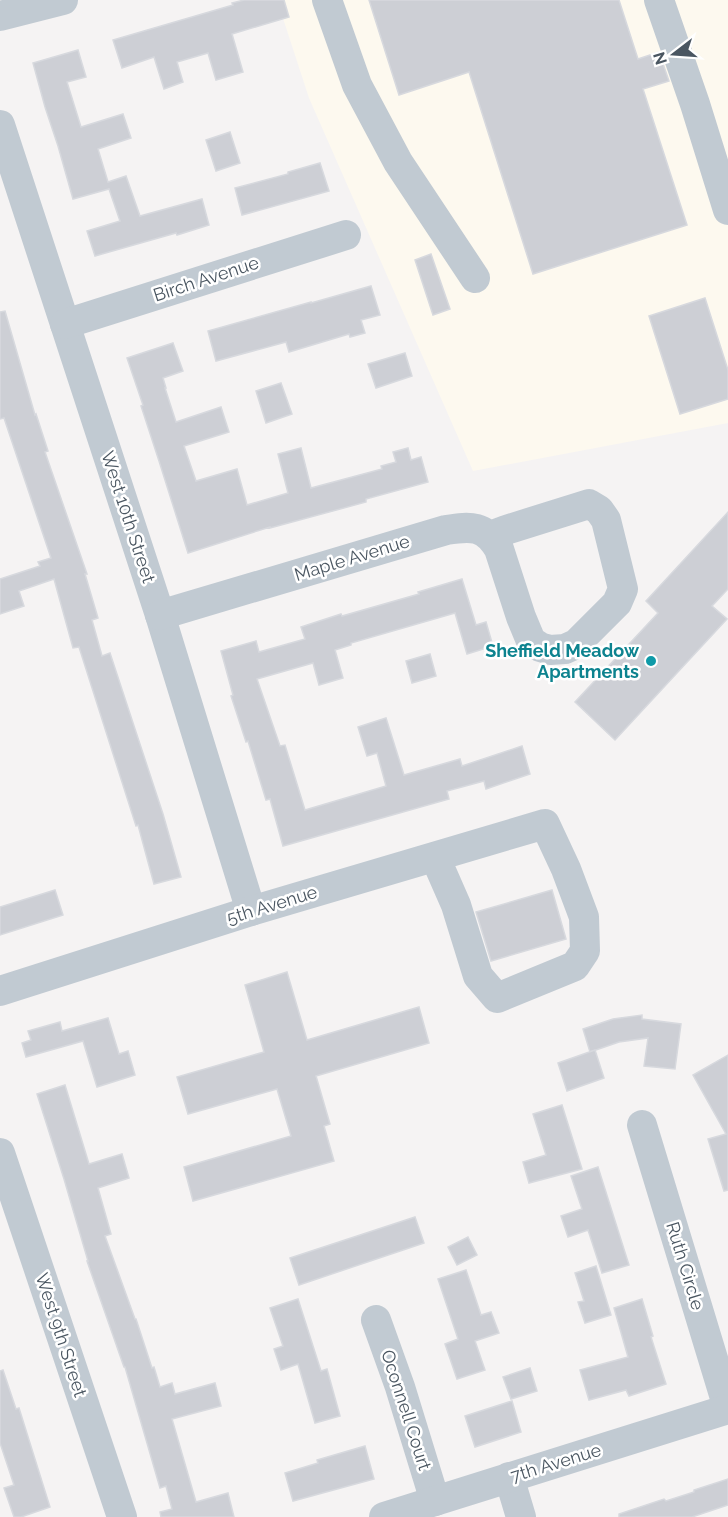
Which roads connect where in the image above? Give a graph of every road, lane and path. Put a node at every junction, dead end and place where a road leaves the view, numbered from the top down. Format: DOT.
graph roads {
  1 [pos="63,0"];
  2 [pos="327,0"];
  3 [pos="659,0"];
  4 [pos="0,16"];
  5 [pos="0,125"];
  6 [pos="8,174"];
  7 [pos="728,210"];
  8 [pos="346,235"];
  9 [pos="475,278"];
  10 [pos="65,324"];
  11 [pos="490,537"];
  12 [pos="160,615"];
  13 [pos="435,857"];
  14 [pos="251,911"];
  15 [pos="0,992"];
  16 [pos="642,1125"];
  17 [pos="0,1152"];
  18 [pos="376,1320"];
  19 [pos="728,1408"];
  20 [pos="509,1477"];
  21 [pos="435,1501"];
  22 [pos="122,1517"];
  23 [pos="384,1517"];
  24 [pos="521,1517"];
  1 -- 4 [label="street"];
  2 -- 9 [label="street"];
  3 -- 7 [label="street"];
  5 -- 6 [label="street, West 10th Street"];
  6 -- 10 [label="street, West 10th Street"];
  8 -- 10 [label="street, Birch Avenue"];
  10 -- 12 [label="street, West 10th Street"];
  11 -- 11 [label="street"];
  11 -- 12 [label="street, Maple Avenue"];
  12 -- 14 [label="street, West 10th Street"];
  13 -- 13 [label="street, 5th Avenue"];
  13 -- 14 [label="street, 5th Avenue"];
  14 -- 15 [label="street, 5th Avenue"];
  16 -- 19 [label="street, Ruth Circle"];
  17 -- 22 [label="street, West 9th Street"];
  18 -- 21 [label="street, Oconnell Court"];
  19 -- 20 [label="street, 7th Avenue"];
  20 -- 21 [label="street, 7th Avenue"];
  20 -- 24 [label="street"];
  21 -- 23 [label="street, 7th Avenue"];
}
